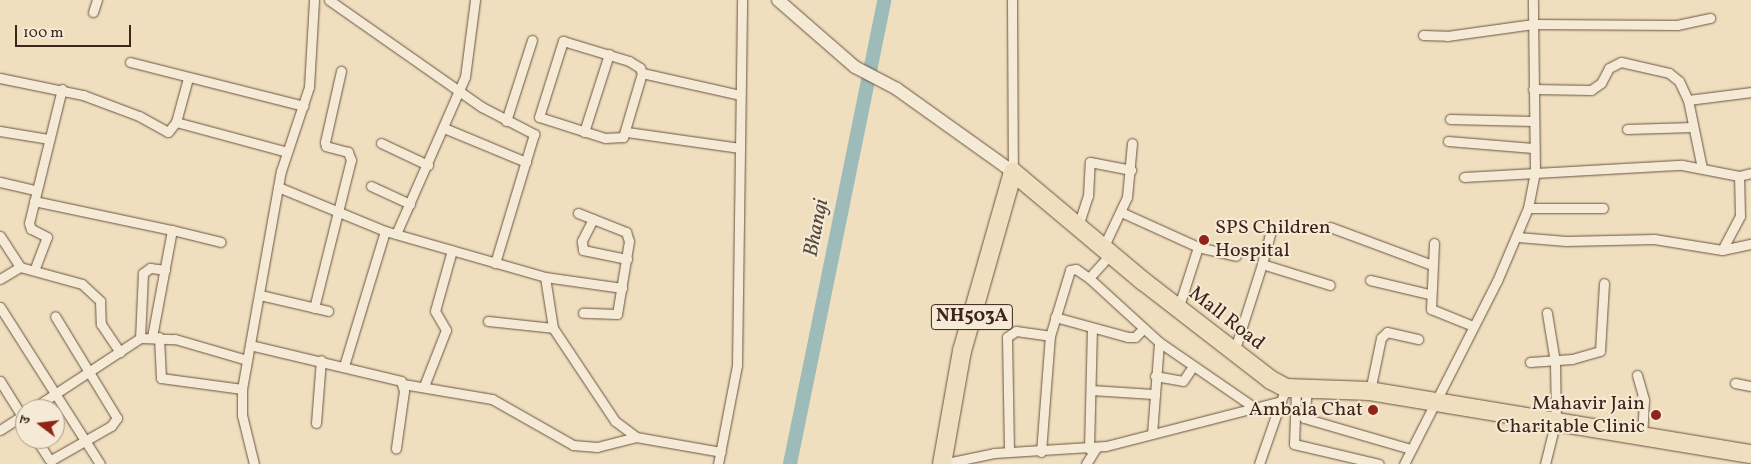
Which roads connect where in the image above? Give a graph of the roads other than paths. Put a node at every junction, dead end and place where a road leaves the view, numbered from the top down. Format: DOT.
graph roads {
  1 [pos="97,0"];
  2 [pos="313,0"];
  3 [pos="329,0"];
  4 [pos="475,0"];
  5 [pos="742,0"];
  6 [pos="778,0"];
  7 [pos="1012,0"];
  8 [pos="1533,0"];
  9 [pos="93,12"];
  10 [pos="1710,18"];
  11 [pos="1533,24"];
  12 [pos="1423,35"];
  13 [pos="532,40"];
  14 [pos="609,54"];
  15 [pos="130,62"];
  16 [pos="341,71"];
  17 [pos="642,73"];
  18 [pos="0,78"];
  19 [pos="188,78"];
  20 [pos="62,89"];
  21 [pos="1533,89"];
  22 [pos="460,92"];
  23 [pos="1751,92"];
  24 [pos="740,95"];
  25 [pos="1688,100"];
  26 [pos="304,106"];
  27 [pos="539,117"];
  28 [pos="1450,119"];
  29 [pos="506,121"];
  30 [pos="1533,121"];
  31 [pos="176,122"];
  32 [pos="1693,126"];
  33 [pos="444,128"];
  34 [pos="1627,129"];
  35 [pos="0,131"];
  36 [pos="584,132"];
  37 [pos="627,132"];
  38 [pos="534,134"];
  39 [pos="49,139"];
  40 [pos="1448,140"];
  41 [pos="381,143"];
  42 [pos="1132,143"];
  43 [pos="740,148"];
  44 [pos="1533,148"];
  45 [pos="287,152"];
  46 [pos="526,162"];
  47 [pos="428,165"];
  48 [pos="1702,168"];
  49 [pos="1131,170"];
  50 [pos="1013,172"];
  51 [pos="1534,173"];
  52 [pos="1751,173"];
  53 [pos="1739,176"];
  54 [pos="1464,177"];
  55 [pos="0,182"];
  56 [pos="371,186"];
  57 [pos="278,187"];
  58 [pos="35,190"];
  59 [pos="34,200"];
  60 [pos="410,204"];
  61 [pos="1528,208"];
  62 [pos="1603,208"];
  63 [pos="1121,212"];
  64 [pos="339,213"];
  65 [pos="578,213"];
  66 [pos="594,219"];
  67 [pos="1078,226"];
  68 [pos="1330,227"];
  69 [pos="172,230"];
  70 [pos="385,231"];
  71 [pos="1271,231"];
  72 [pos="396,234"];
  73 [pos="0,236"];
  74 [pos="1518,237"];
  75 [pos="221,242"];
  76 [pos="1434,243"];
  77 [pos="1751,244"];
  78 [pos="1198,247"];
  79 [pos="452,250"];
  80 [pos="1722,250"];
  81 [pos="1107,252"];
  82 [pos="1236,256"];
  83 [pos="627,259"];
  84 [pos="496,263"];
  85 [pos="1262,264"];
  86 [pos="1432,265"];
  87 [pos="20,267"];
  88 [pos="35,268"];
  89 [pos="165,270"];
  90 [pos="545,277"];
  91 [pos="1090,278"];
  92 [pos="0,279"];
  93 [pos="1370,280"];
  94 [pos="1604,283"];
  95 [pos="1330,285"];
  96 [pos="622,288"];
  97 [pos="1429,294"];
  98 [pos="260,295"];
  99 [pos="0,307"];
  100 [pos="314,308"];
  101 [pos="1178,309"];
  102 [pos="328,311"];
  103 [pos="583,313"];
  104 [pos="1547,313"];
  105 [pos="55,316"];
  106 [pos="1055,317"];
  107 [pos="488,321"];
  108 [pos="1473,326"];
  109 [pos="553,328"];
  110 [pos="1092,328"];
  111 [pos="1143,329"];
  112 [pos="1050,336"];
  113 [pos="155,337"];
  114 [pos="140,338"];
  115 [pos="1418,339"];
  116 [pos="1159,342"];
  117 [pos="250,345"];
  118 [pos="120,352"];
  119 [pos="1234,352"];
  120 [pos="247,360"];
  121 [pos="321,360"];
  122 [pos="1530,362"];
  123 [pos="1555,362"];
  124 [pos="344,366"];
  125 [pos="1193,366"];
  126 [pos="90,373"];
  127 [pos="1637,375"];
  128 [pos="1155,376"];
  129 [pos="0,382"];
  130 [pos="1735,383"];
  131 [pos="403,384"];
  132 [pos="424,386"];
  133 [pos="1751,386"];
  134 [pos="242,389"];
  135 [pos="1091,390"];
  136 [pos="1370,391"];
  137 [pos="1292,392"];
  138 [pos="54,393"];
  139 [pos="1153,394"];
  140 [pos="46,399"];
  141 [pos="1433,401"];
  142 [pos="15,404"];
  143 [pos="1255,408"];
  144 [pos="1556,420"];
  145 [pos="15,422"];
  146 [pos="316,423"];
  147 [pos="0,430"];
  148 [pos="1152,434"];
  149 [pos="1642,436"];
  150 [pos="636,437"];
  151 [pos="85,439"];
  152 [pos="396,448"];
  153 [pos="1093,448"];
  154 [pos="44,449"];
  155 [pos="1411,449"];
  156 [pos="1009,451"];
  157 [pos="721,452"];
  158 [pos="1042,452"];
  159 [pos="1751,454"];
  160 [pos="100,464"];
  161 [pos="254,464"];
  162 [pos="718,464"];
  163 [pos="942,464"];
  164 [pos="1086,464"];
  165 [pos="1259,464"];
  166 [pos="1379,464"];
  167 [pos="1404,464"];
  168 [pos="1545,464"];
  1 -- 9 [label="street"];
  2 -- 26 [label="street"];
  3 -- 22 [label="street"];
  4 -- 22 [label="street"];
  5 -- 24 [label="street"];
  6 -- 50 [label="street"];
  7 -- 50 [label="street"];
  8 -- 11 [label="street"];
  10 -- 11 [label="street"];
  11 -- 12 [label="street"];
  11 -- 21 [label="street"];
  13 -- 29 [label="street"];
  14 -- 17 [label="street"];
  14 -- 27 [label="street"];
  14 -- 36 [label="street"];
  15 -- 19 [label="street"];
  16 -- 64 [label="street"];
  17 -- 24 [label="street"];
  17 -- 37 [label="street"];
  18 -- 20 [label="street"];
  19 -- 26 [label="street"];
  19 -- 31 [label="street"];
  20 -- 31 [label="street"];
  20 -- 39 [label="street"];
  21 -- 25 [label="street"];
  21 -- 30 [label="street"];
  22 -- 29 [label="street"];
  22 -- 33 [label="street"];
  23 -- 25 [label="street"];
  24 -- 43 [label="street"];
  25 -- 32 [label="street"];
  26 -- 45 [label="street"];
  27 -- 36 [label="street"];
  27 -- 38 [label="street"];
  28 -- 30 [label="street"];
  29 -- 38 [label="street"];
  30 -- 44 [label="street"];
  31 -- 45 [label="street"];
  32 -- 34 [label="street"];
  32 -- 48 [label="street"];
  33 -- 46 [label="street"];
  33 -- 47 [label="street"];
  35 -- 39 [label="street"];
  36 -- 37 [label="street"];
  37 -- 43 [label="street"];
  38 -- 46 [label="street"];
  39 -- 58 [label="street"];
  40 -- 44 [label="street"];
  41 -- 47 [label="street"];
  42 -- 49 [label="street"];
  43 -- 157 [label="street"];
  44 -- 51 [label="street"];
  45 -- 57 [label="street"];
  46 -- 84 [label="street"];
  47 -- 60 [label="street"];
  48 -- 51 [label="street"];
  48 -- 53 [label="street"];
  49 -- 63 [label="street"];
  49 -- 67 [label="street"];
  50 -- 67 [label="highway, Mall Road"];
  50 -- 163 [label="highway, NH503A"];
  51 -- 54 [label="street"];
  51 -- 61 [label="street"];
  52 -- 53 [label="street"];
  53 -- 80 [label="street"];
  55 -- 58 [label="street"];
  56 -- 60 [label="street"];
  57 -- 64 [label="street"];
  57 -- 98 [label="street"];
  58 -- 59 [label="street"];
  59 -- 69 [label="street"];
  59 -- 88 [label="street"];
  60 -- 72 [label="street"];
  61 -- 62 [label="street"];
  61 -- 74 [label="street"];
  63 -- 78 [label="street"];
  63 -- 81 [label="street"];
  64 -- 70 [label="street"];
  64 -- 100 [label="street"];
  65 -- 66 [label="street"];
  66 -- 83 [label="street"];
  66 -- 83 [label="street"];
  67 -- 81 [label="highway, Mall Road"];
  68 -- 86 [label="street"];
  69 -- 75 [label="street"];
  69 -- 89 [label="street"];
  70 -- 72 [label="street"];
  70 -- 124 [label="street"];
  71 -- 85 [label="street"];
  72 -- 79 [label="street"];
  73 -- 87 [label="street"];
  74 -- 80 [label="street"];
  74 -- 108 [label="street"];
  76 -- 86 [label="street"];
  77 -- 80 [label="street"];
  78 -- 82 [label="street"];
  78 -- 101 [label="street"];
  79 -- 84 [label="street"];
  79 -- 132 [label="street"];
  81 -- 91 [label="street"];
  81 -- 101 [label="highway, Mall Road"];
  83 -- 96 [label="street"];
  84 -- 90 [label="street"];
  85 -- 95 [label="street"];
  85 -- 119 [label="street"];
  86 -- 97 [label="street"];
  87 -- 88 [label="street"];
  87 -- 92 [label="street"];
  88 -- 118 [label="street"];
  89 -- 113 [label="street"];
  89 -- 114 [label="street"];
  90 -- 96 [label="street"];
  90 -- 109 [label="street"];
  91 -- 106 [label="street"];
  91 -- 111 [label="street"];
  93 -- 97 [label="street"];
  94 -- 123 [label="street"];
  96 -- 103 [label="street"];
  97 -- 108 [label="street"];
  98 -- 100 [label="street"];
  98 -- 117 [label="street"];
  99 -- 138 [label="street"];
  100 -- 102 [label="street"];
  101 -- 119 [label="highway, Mall Road"];
  104 -- 123 [label="street"];
  105 -- 126 [label="street"];
  106 -- 110 [label="street"];
  106 -- 112 [label="street"];
  107 -- 109 [label="street"];
  108 -- 141 [label="street"];
  109 -- 150 [label="street"];
  110 -- 111 [label="street"];
  110 -- 135 [label="street"];
  111 -- 116 [label="street"];
  112 -- 156 [label="street"];
  112 -- 158 [label="street"];
  113 -- 114 [label="street"];
  113 -- 120 [label="street"];
  113 -- 134 [label="street"];
  114 -- 118 [label="street"];
  115 -- 136 [label="street"];
  116 -- 125 [label="street"];
  116 -- 128 [label="street"];
  117 -- 120 [label="street"];
  117 -- 121 [label="street"];
  118 -- 126 [label="street"];
  119 -- 137 [label="highway, Mall Road"];
  120 -- 134 [label="street"];
  121 -- 124 [label="street"];
  121 -- 146 [label="street"];
  122 -- 123 [label="street"];
  123 -- 144 [label="street"];
  124 -- 131 [label="street"];
  125 -- 128 [label="street"];
  125 -- 143 [label="street"];
  126 -- 138 [label="street"];
  126 -- 151 [label="street"];
  127 -- 149 [label="street"];
  128 -- 139 [label="street"];
  129 -- 142 [label="street"];
  130 -- 133 [label="street"];
  131 -- 132 [label="street"];
  131 -- 152 [label="street"];
  132 -- 150 [label="street"];
  134 -- 161 [label="street"];
  135 -- 139 [label="street"];
  135 -- 153 [label="street"];
  136 -- 137 [label="highway"];
  136 -- 141 [label="highway"];
  137 -- 143 [label="street"];
  137 -- 155 [label="street"];
  137 -- 165 [label="street"];
  137 -- 166 [label="street"];
  138 -- 140 [label="street"];
  138 -- 151 [label="street"];
  139 -- 148 [label="street"];
  141 -- 144 [label="highway"];
  141 -- 155 [label="street"];
  143 -- 148 [label="street"];
  144 -- 149 [label="highway"];
  144 -- 168 [label="street"];
  145 -- 147 [label="street"];
  148 -- 153 [label="street"];
  149 -- 159 [label="highway"];
  150 -- 157 [label="street"];
  151 -- 154 [label="street"];
  151 -- 160 [label="street"];
  153 -- 158 [label="street"];
  153 -- 164 [label="street"];
  155 -- 167 [label="street"];
  156 -- 158 [label="street"];
  156 -- 163 [label="street"];
  157 -- 162 [label="street"];
}
